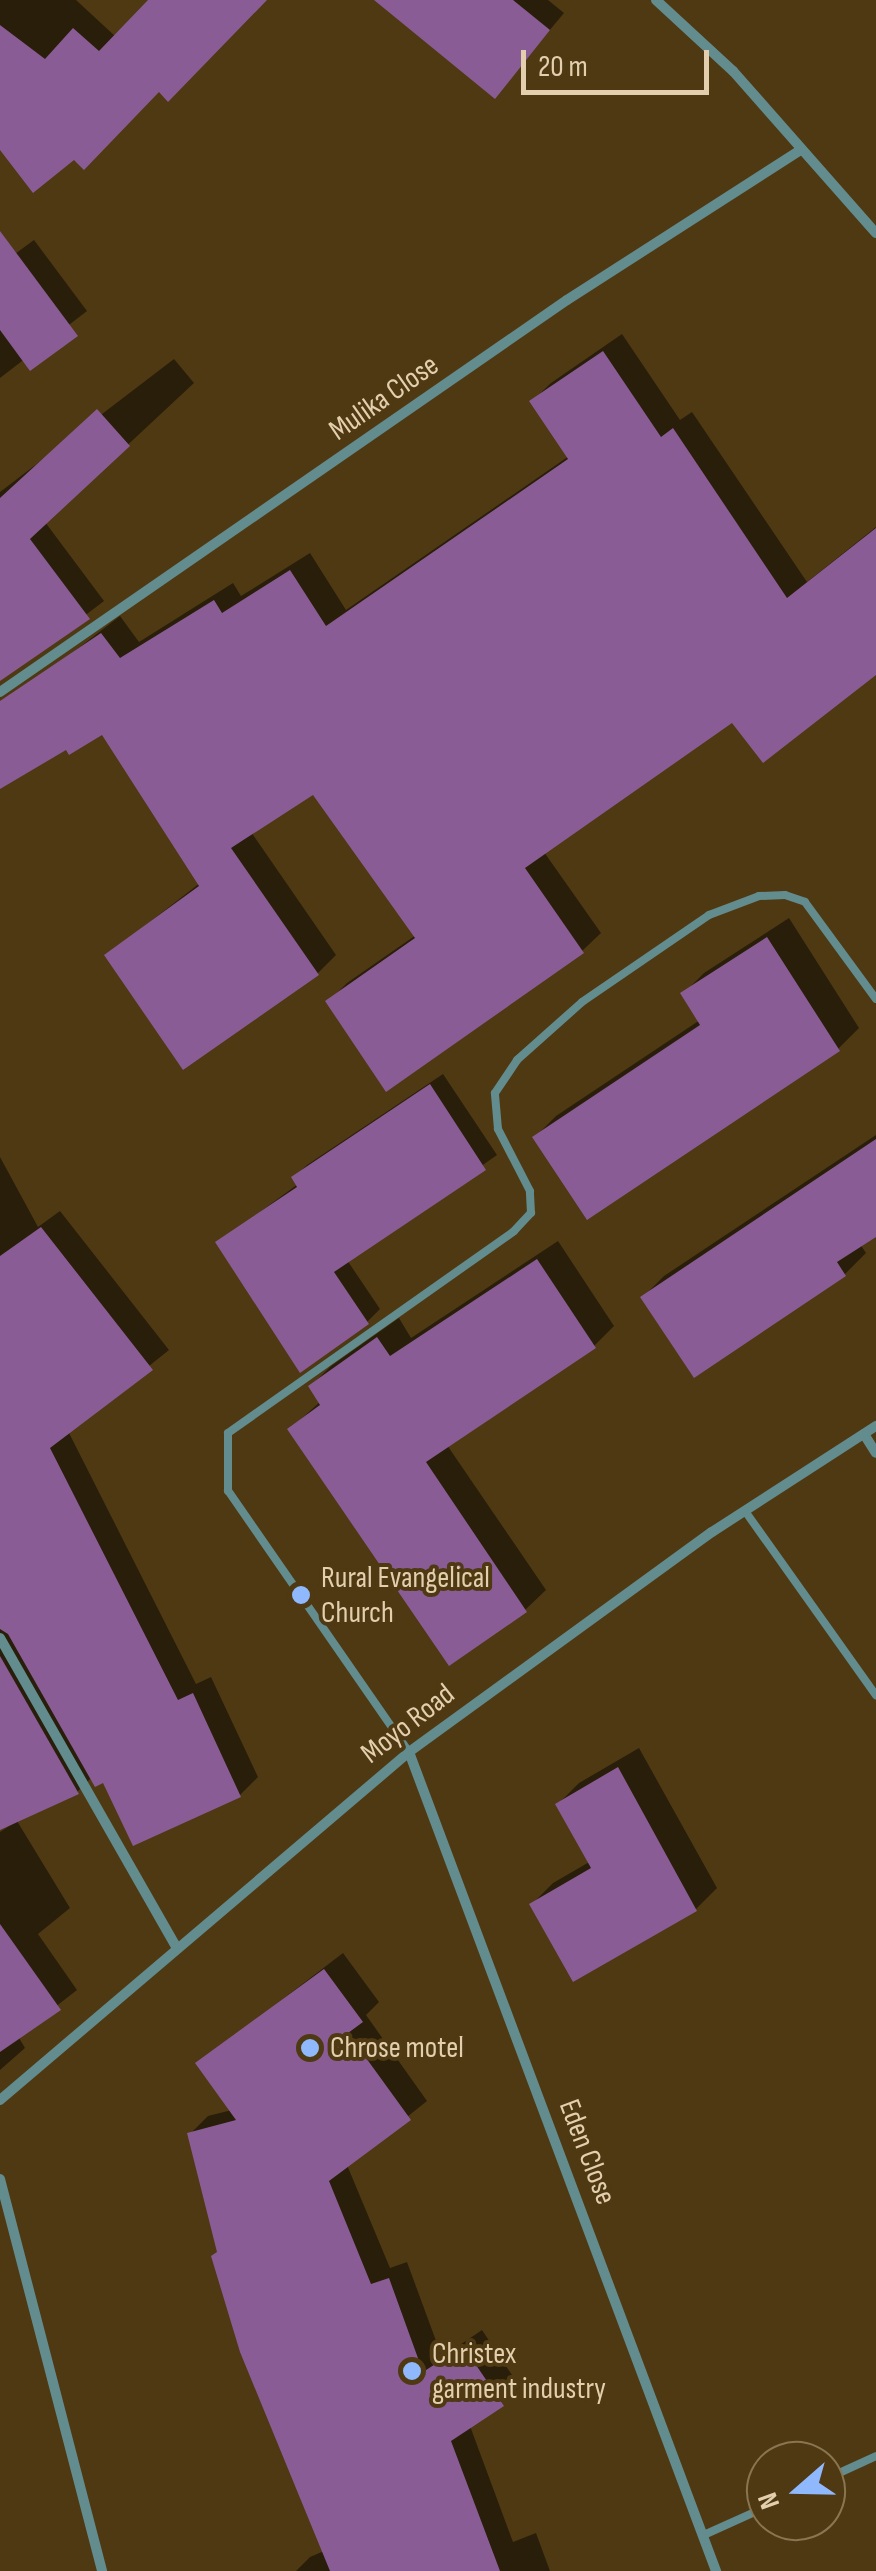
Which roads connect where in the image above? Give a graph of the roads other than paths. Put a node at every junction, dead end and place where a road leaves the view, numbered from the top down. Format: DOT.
graph roads {
  1 [pos="656,0"];
  2 [pos="801,150"];
  3 [pos="876,233"];
  4 [pos="0,692"];
  5 [pos="876,999"];
  6 [pos="876,1426"];
  7 [pos="864,1434"];
  8 [pos="876,1454"];
  9 [pos="745,1511"];
  10 [pos="0,1638"];
  11 [pos="876,1695"];
  12 [pos="408,1752"];
  13 [pos="176,1947"];
  14 [pos="0,2100"];
  15 [pos="0,2179"];
  16 [pos="876,2456"];
  17 [pos="846,2470"];
  18 [pos="746,2515"];
  19 [pos="706,2534"];
  20 [pos="102,2571"];
  21 [pos="716,2571"];
  1 -- 2 [label="street"];
  2 -- 3 [label="street"];
  2 -- 4 [label="street, Mulika Close"];
  5 -- 12 [label="lane"];
  6 -- 7 [label="street, Moyo Road"];
  7 -- 8 [label="street"];
  7 -- 9 [label="street, Moyo Road"];
  9 -- 11 [label="lane"];
  9 -- 12 [label="street, Moyo Road"];
  10 -- 13 [label="street"];
  12 -- 13 [label="street, Moyo Road"];
  12 -- 19 [label="street, Eden Close"];
  13 -- 14 [label="street, Moyo Road"];
  15 -- 20 [label="street"];
  16 -- 17 [label="lane"];
  18 -- 19 [label="lane"];
  19 -- 21 [label="street, Eden Close"];
}
